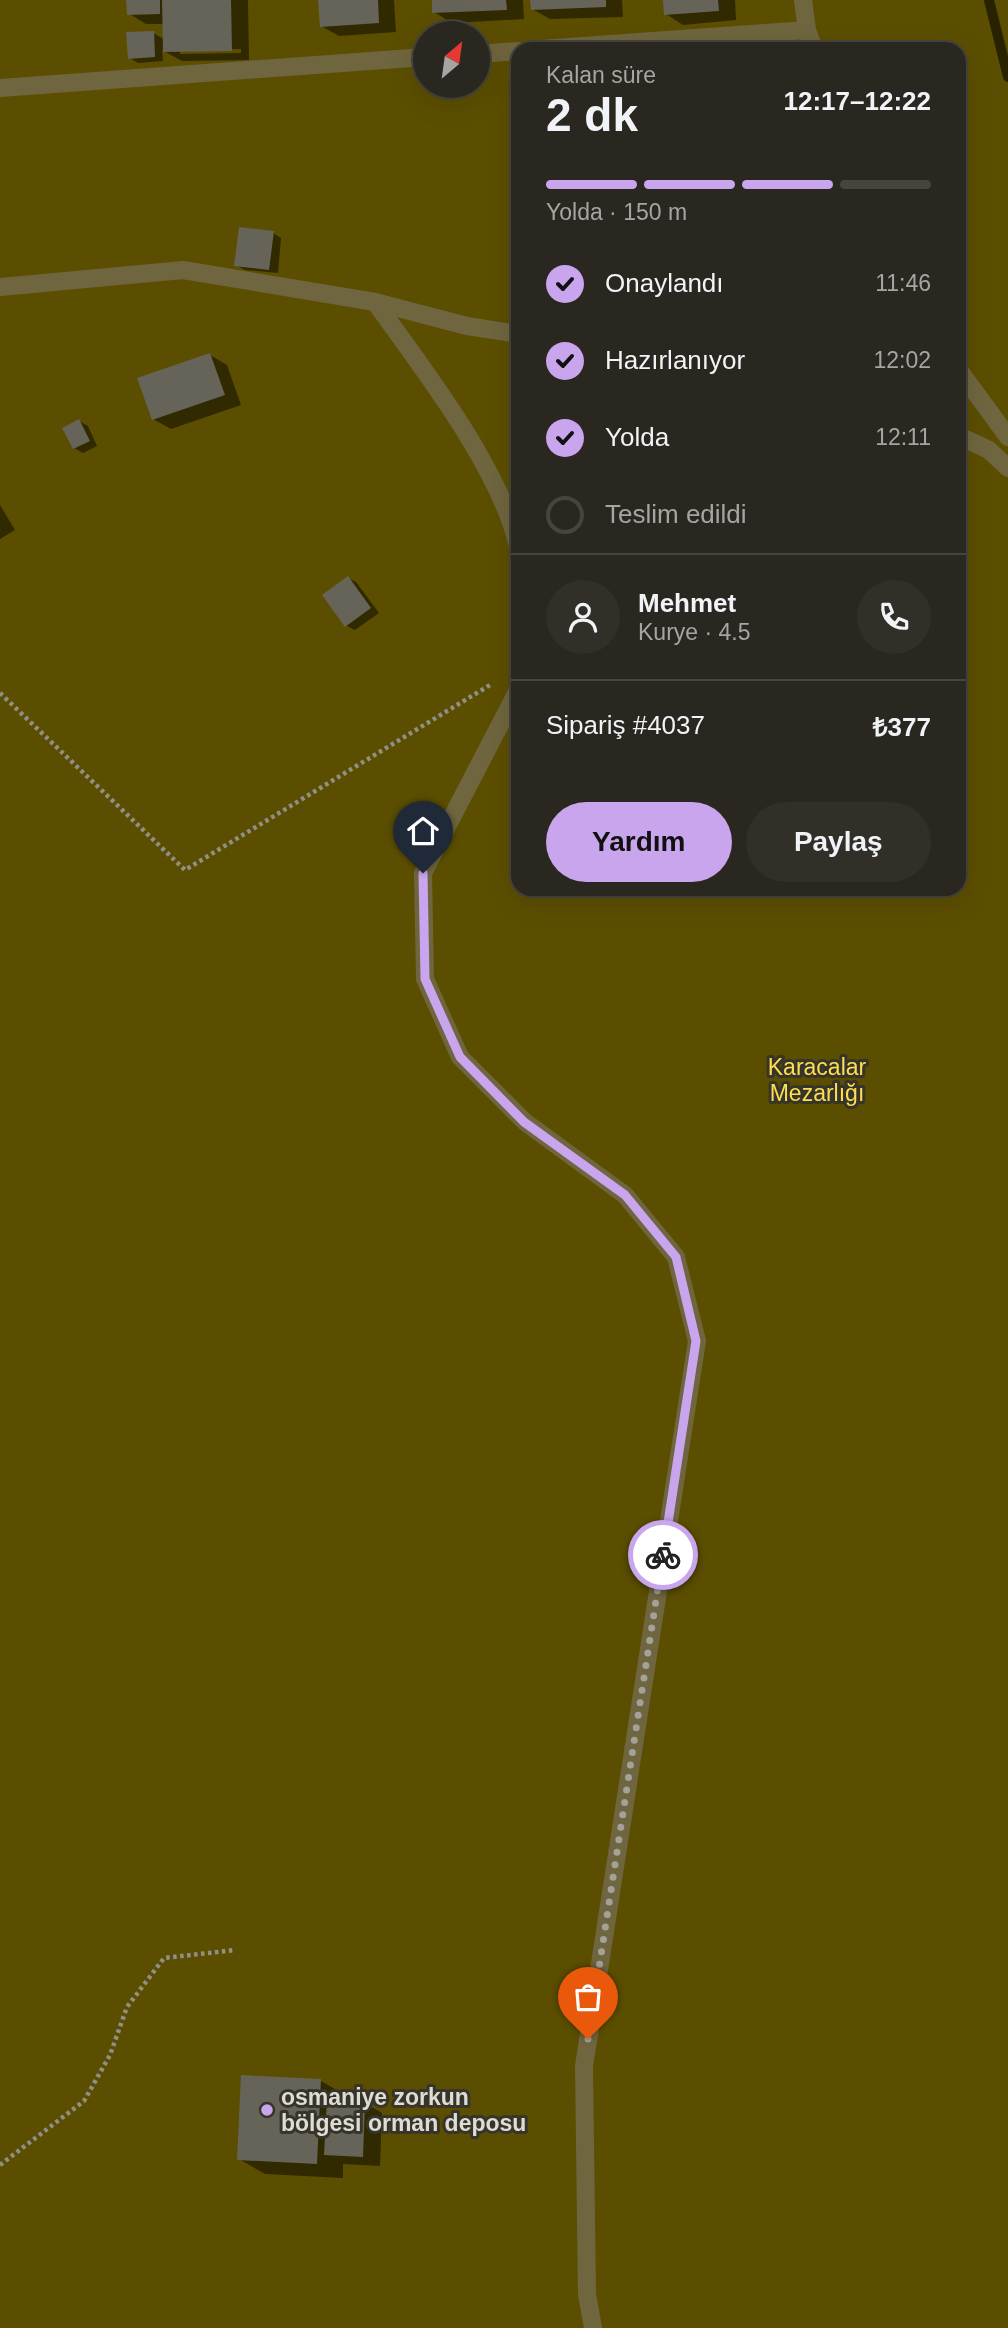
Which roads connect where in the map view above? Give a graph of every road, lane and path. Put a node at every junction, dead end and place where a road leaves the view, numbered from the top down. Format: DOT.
graph roads {
  1 [pos="803,0"];
  2 [pos="807,30"];
  3 [pos="639,42"];
  4 [pos="811,42"];
  5 [pos="511,52"];
  6 [pos="490,53"];
  7 [pos="413,58"];
  8 [pos="0,88"];
  9 [pos="0,287"];
  10 [pos="375,302"];
  11 [pos="511,333"];
  12 [pos="966,380"];
  13 [pos="1008,437"];
  14 [pos="966,439"];
  15 [pos="1008,468"];
  16 [pos="511,528"];
  17 [pos="494,682"];
  18 [pos="0,693"];
  19 [pos="511,703"];
  20 [pos="235,1950"];
  21 [pos="0,2165"];
  22 [pos="593,2328"];
  1 -- 2 [label="street"];
  2 -- 3 [label="street"];
  2 -- 4 [label="street"];
  5 -- 6 [label="street"];
  7 -- 8 [label="street"];
  9 -- 10 [label="street"];
  10 -- 11 [label="street"];
  10 -- 16 [label="street"];
  12 -- 13 [label="street"];
  14 -- 15 [label="street"];
  17 -- 18 [label="path"];
  19 -- 22 [label="street"];
  20 -- 21 [label="path"];
}
